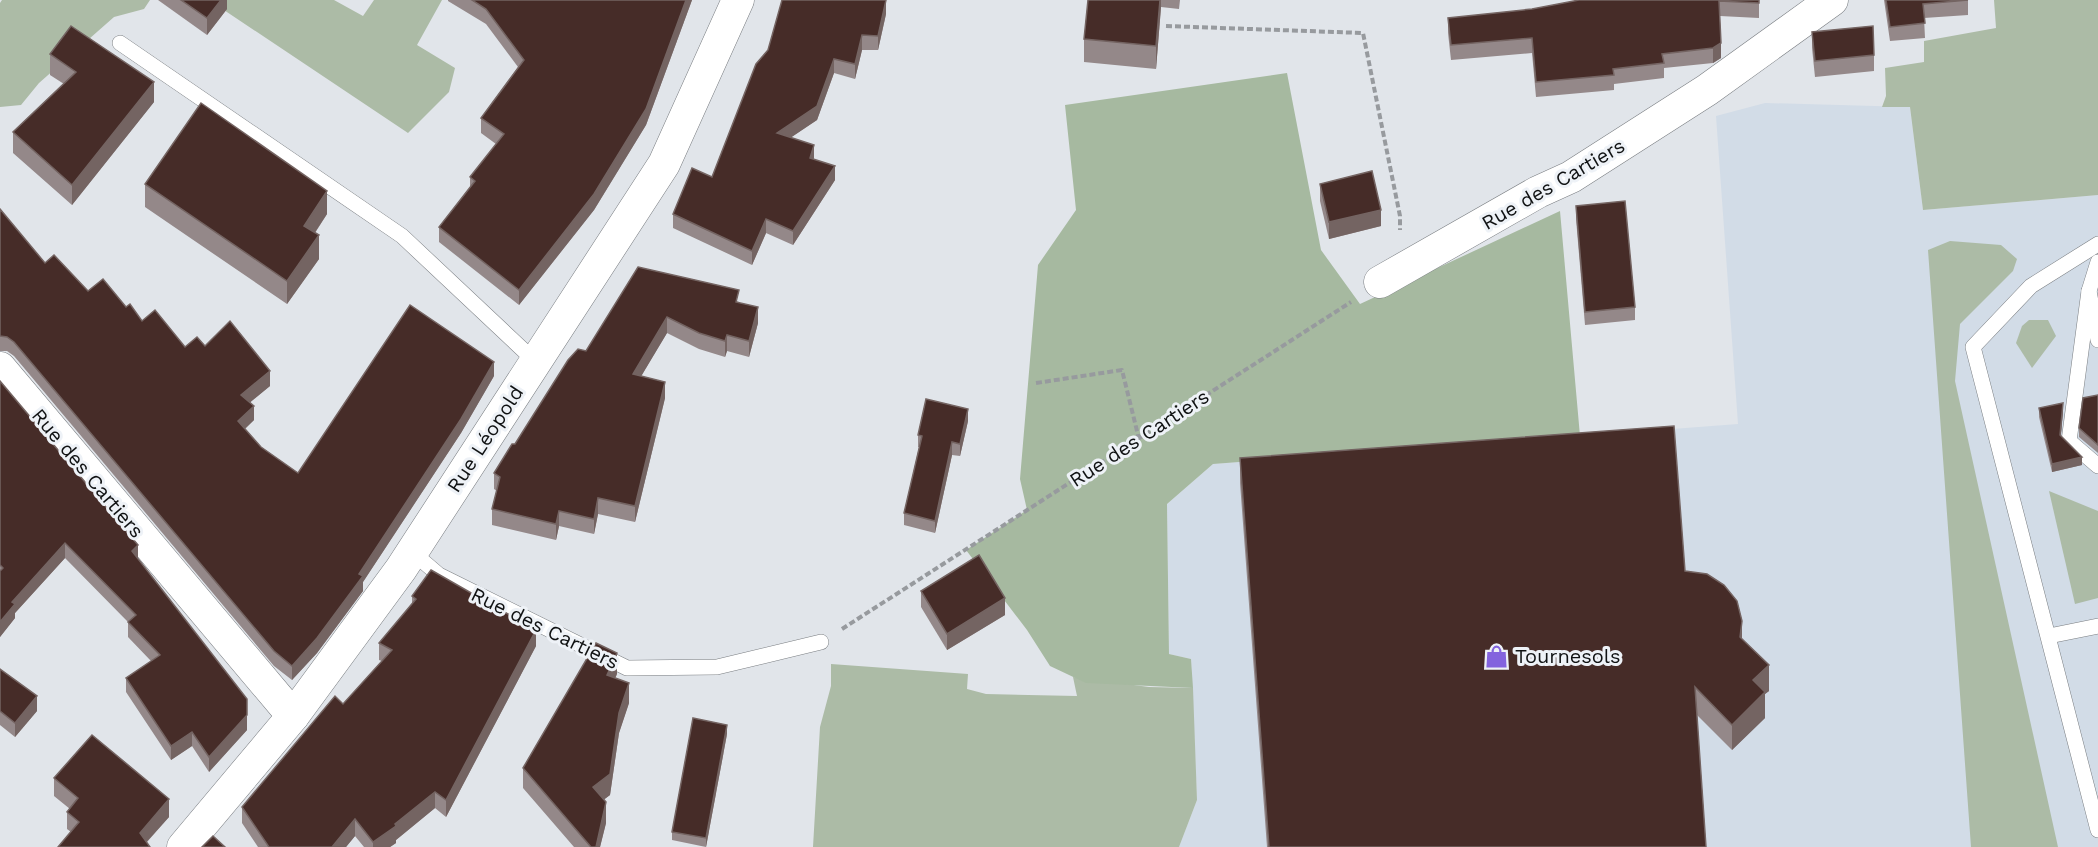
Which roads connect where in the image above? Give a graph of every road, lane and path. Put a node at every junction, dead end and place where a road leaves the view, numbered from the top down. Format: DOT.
graph roads {
  1 [pos="738,0"];
  2 [pos="1832,0"];
  3 [pos="1167,26"];
  4 [pos="120,43"];
  5 [pos="2098,244"];
  6 [pos="2098,261"];
  7 [pos="1390,276"];
  8 [pos="2089,291"];
  9 [pos="2098,310"];
  10 [pos="2098,340"];
  11 [pos="536,362"];
  12 [pos="0,368"];
  13 [pos="1036,382"];
  14 [pos="1138,439"];
  15 [pos="2098,466"];
  16 [pos="411,551"];
  17 [pos="2098,626"];
  18 [pos="2049,636"];
  19 [pos="821,642"];
  20 [pos="293,716"];
  21 [pos="2098,830"];
  22 [pos="183,847"];
  1 -- 11 [label="street, Rue Léopold"];
  2 -- 7 [label="street, Rue des Cartiers"];
  3 -- 7 [label="path"];
  4 -- 11 [label="lane"];
  5 -- 18 [label="lane"];
  6 -- 8 [label="lane"];
  7 -- 14 [label="path, Rue des Cartiers"];
  8 -- 9 [label="lane"];
  8 -- 10 [label="lane"];
  8 -- 15 [label="lane"];
  11 -- 16 [label="street, Rue Léopold"];
  12 -- 20 [label="street, Rue des Cartiers"];
  13 -- 14 [label="path"];
  14 -- 19 [label="path, Rue des Cartiers"];
  16 -- 19 [label="lane, Rue des Cartiers"];
  16 -- 20 [label="street, Rue Léopold"];
  17 -- 18 [label="lane"];
  18 -- 21 [label="lane"];
  20 -- 22 [label="street, Rue Léopold"];
}
